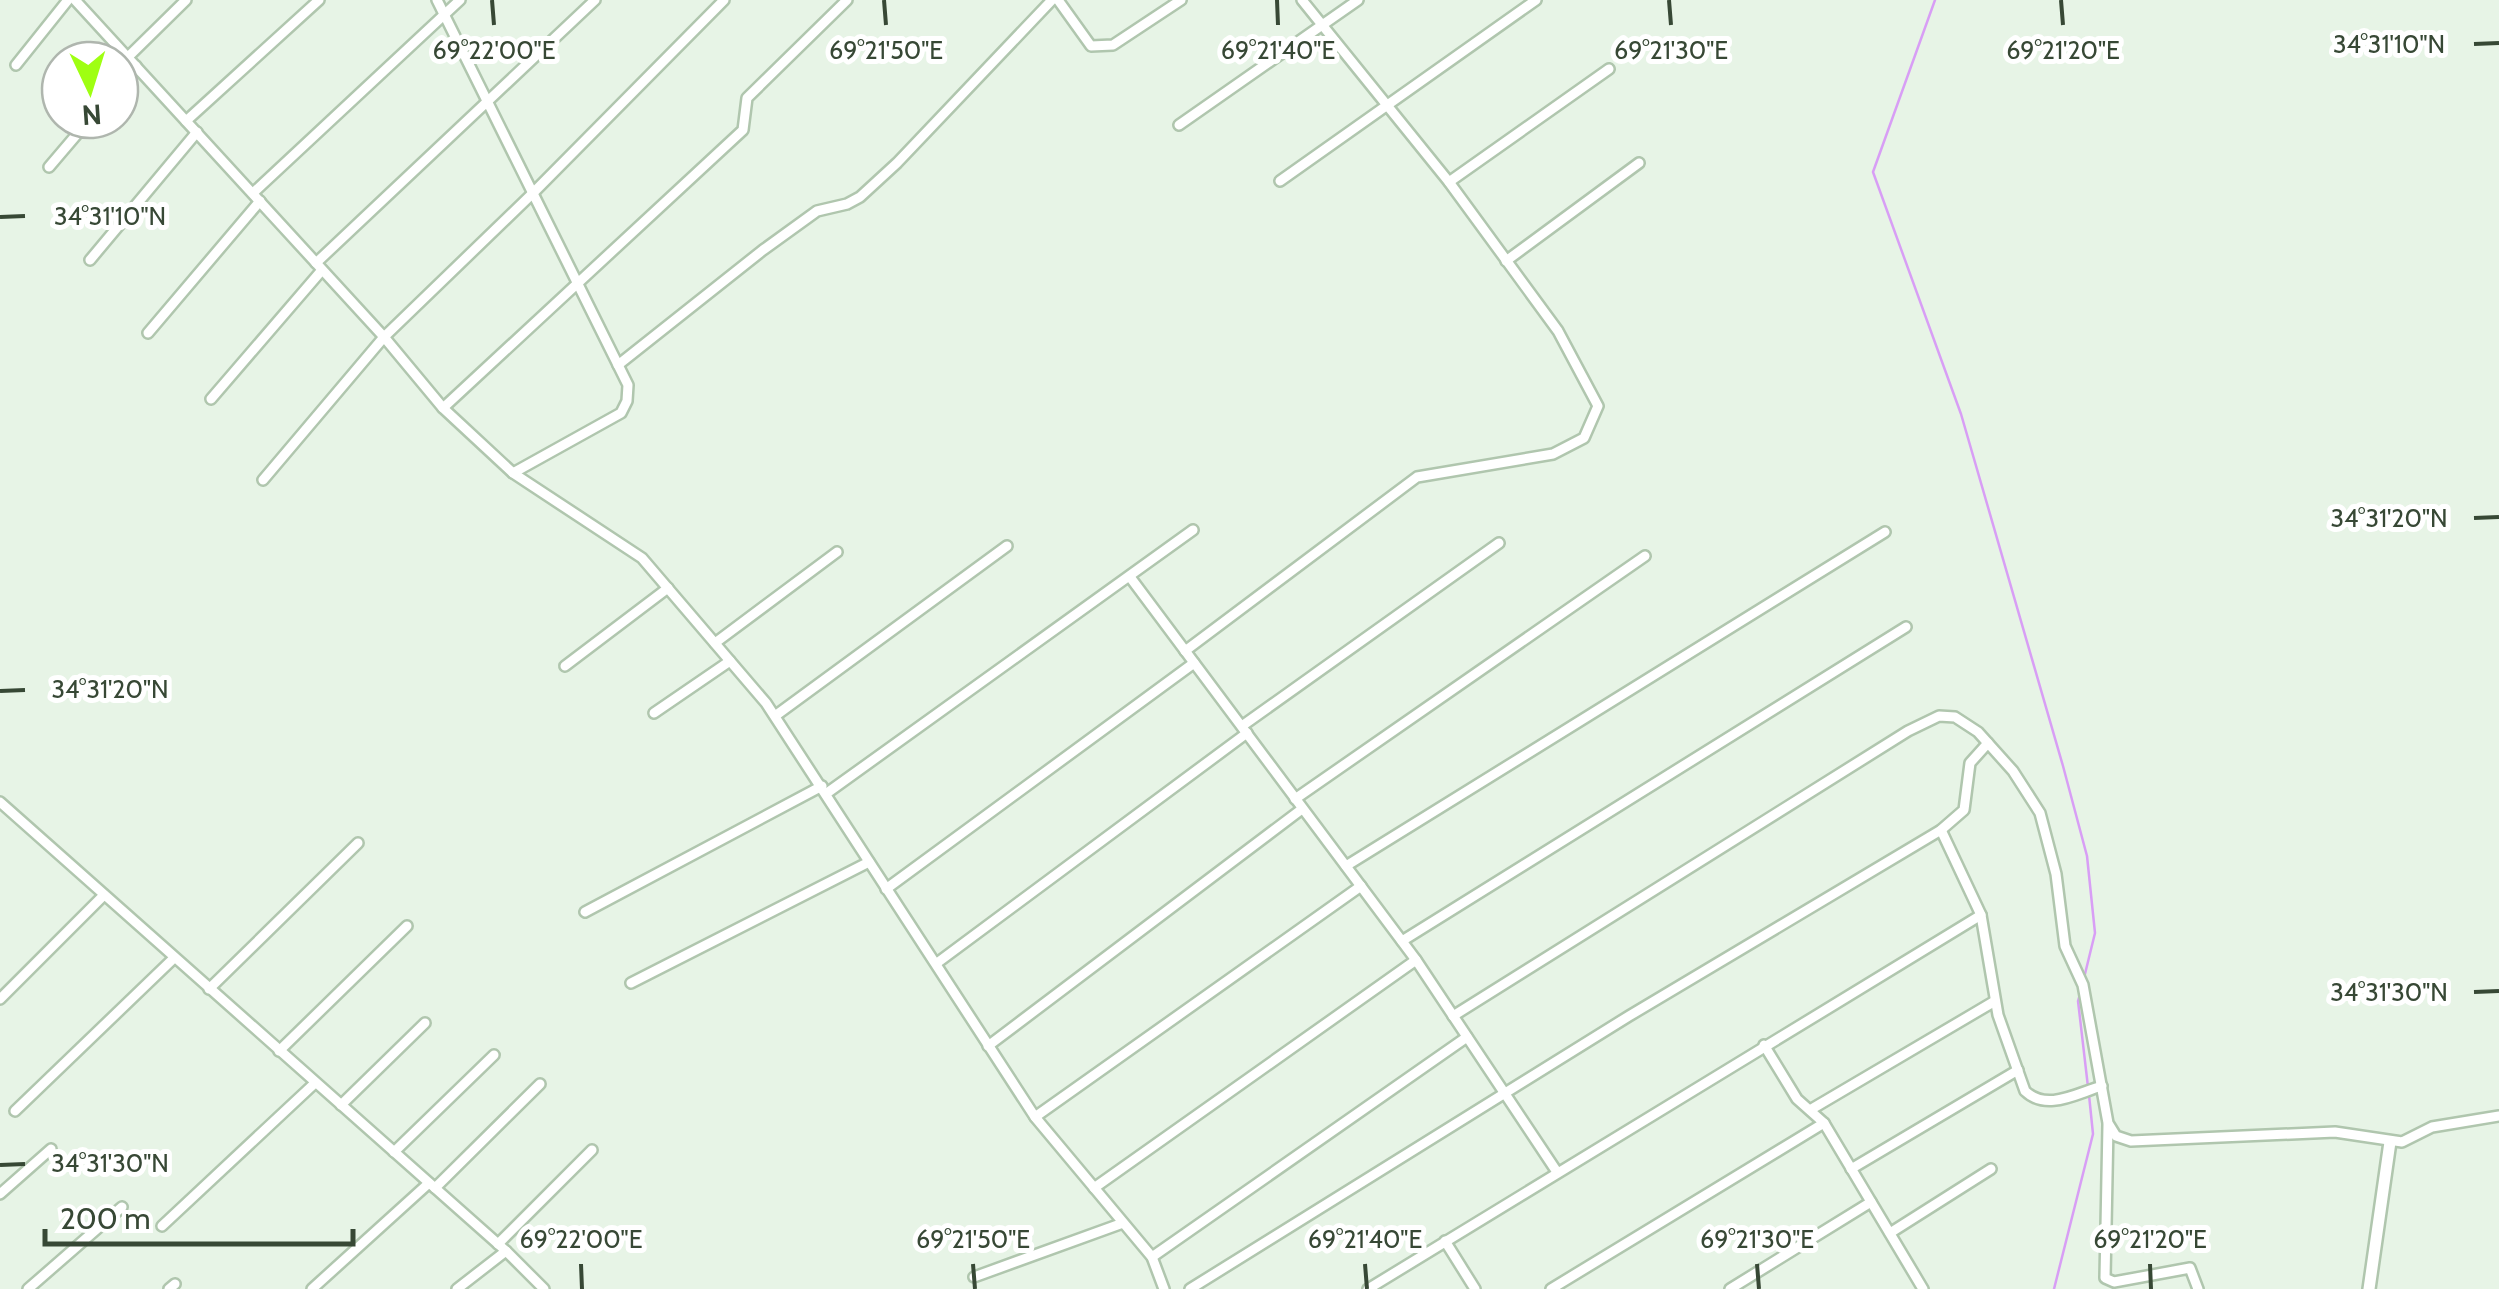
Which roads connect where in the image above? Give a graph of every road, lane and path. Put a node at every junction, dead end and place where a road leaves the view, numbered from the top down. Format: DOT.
graph roads {
  1 [pos="72,0"];
  2 [pos="186,0"];
  3 [pos="319,0"];
  4 [pos="437,0"];
  5 [pos="460,0"];
  6 [pos="595,0"];
  7 [pos="724,0"];
  8 [pos="848,0"];
  9 [pos="1055,0"];
  10 [pos="1181,0"];
  11 [pos="1302,0"];
  12 [pos="1358,0"];
  13 [pos="1536,0"];
  14 [pos="444,14"];
  15 [pos="1321,25"];
  16 [pos="111,40"];
  17 [pos="140,53"];
  18 [pos="16,65"];
  19 [pos="1609,69"];
  20 [pos="140,71"];
  21 [pos="486,101"];
  22 [pos="1386,105"];
  23 [pos="186,121"];
  24 [pos="1179,125"];
  25 [pos="197,132"];
  26 [pos="72,140"];
  27 [pos="1639,162"];
  28 [pos="49,167"];
  29 [pos="1280,181"];
  30 [pos="1449,182"];
  31 [pos="532,194"];
  32 [pos="256,197"];
  33 [pos="90,260"];
  34 [pos="1506,260"];
  35 [pos="319,266"];
  36 [pos="577,285"];
  37 [pos="148,333"];
  38 [pos="384,337"];
  39 [pos="618,365"];
  40 [pos="211,399"];
  41 [pos="443,408"];
  42 [pos="513,473"];
  43 [pos="263,480"];
  44 [pos="1193,530"];
  45 [pos="1884,532"];
  46 [pos="1499,542"];
  47 [pos="1008,546"];
  48 [pos="838,552"];
  49 [pos="1644,556"];
  50 [pos="1130,577"];
  51 [pos="668,588"];
  52 [pos="1906,627"];
  53 [pos="715,643"];
  54 [pos="1185,651"];
  55 [pos="730,661"];
  56 [pos="1194,663"];
  57 [pos="565,666"];
  58 [pos="654,713"];
  59 [pos="775,716"];
  60 [pos="1244,729"];
  61 [pos="1988,743"];
  62 [pos="825,790"];
  63 [pos="0,802"];
  64 [pos="1299,804"];
  65 [pos="1941,830"];
  66 [pos="358,844"];
  67 [pos="869,862"];
  68 [pos="1346,866"];
  69 [pos="1361,886"];
  70 [pos="886,889"];
  71 [pos="104,895"];
  72 [pos="585,912"];
  73 [pos="1981,914"];
  74 [pos="407,926"];
  75 [pos="1402,941"];
  76 [pos="174,958"];
  77 [pos="1416,960"];
  78 [pos="938,963"];
  79 [pos="631,983"];
  80 [pos="209,988"];
  81 [pos="0,999"];
  82 [pos="1995,1001"];
  83 [pos="1453,1016"];
  84 [pos="425,1023"];
  85 [pos="1467,1037"];
  86 [pos="988,1046"];
  87 [pos="1764,1046"];
  88 [pos="279,1051"];
  89 [pos="494,1056"];
  90 [pos="2018,1070"];
  91 [pos="316,1082"];
  92 [pos="540,1084"];
  93 [pos="2102,1086"];
  94 [pos="1505,1094"];
  95 [pos="340,1105"];
  96 [pos="1810,1110"];
  97 [pos="15,1111"];
  98 [pos="2499,1116"];
  99 [pos="1035,1117"];
  100 [pos="1824,1123"];
  101 [pos="2108,1123"];
  102 [pos="2390,1142"];
  103 [pos="51,1149"];
  104 [pos="592,1150"];
  105 [pos="394,1152"];
  106 [pos="1851,1169"];
  107 [pos="1991,1169"];
  108 [pos="1557,1172"];
  109 [pos="432,1185"];
  110 [pos="1094,1188"];
  111 [pos="0,1194"];
  112 [pos="1871,1202"];
  113 [pos="122,1207"];
  114 [pos="1123,1223"];
  115 [pos="162,1226"];
  116 [pos="1890,1234"];
  117 [pos="1445,1241"];
  118 [pos="502,1247"];
  119 [pos="1152,1257"];
  120 [pos="974,1277"];
  121 [pos="1919,1288"];
  122 [pos="28,1289"];
  123 [pos="312,1289"];
  124 [pos="456,1289"];
  125 [pos="544,1289"];
  126 [pos="1164,1289"];
  127 [pos="1190,1289"];
  128 [pos="1368,1289"];
  129 [pos="1475,1289"];
  130 [pos="1551,1289"];
  131 [pos="1730,1289"];
  132 [pos="2198,1289"];
  133 [pos="2368,1289"];
  1 -- 16 [label="street"];
  1 -- 18 [label="street"];
  2 -- 17 [label="street"];
  3 -- 23 [label="street"];
  4 -- 14 [label="street"];
  5 -- 14 [label="street"];
  6 -- 21 [label="street"];
  7 -- 31 [label="street"];
  8 -- 36 [label="street"];
  9 -- 10 [label="street"];
  9 -- 39 [label="street"];
  11 -- 15 [label="street"];
  12 -- 15 [label="street"];
  13 -- 22 [label="street"];
  14 -- 21 [label="street"];
  14 -- 32 [label="street"];
  15 -- 22 [label="street"];
  15 -- 24 [label="street"];
  19 -- 30 [label="street"];
  20 -- 23 [label="street"];
  21 -- 31 [label="street"];
  21 -- 35 [label="street"];
  22 -- 29 [label="street"];
  22 -- 30 [label="street"];
  23 -- 25 [label="street"];
  25 -- 32 [label="street"];
  25 -- 33 [label="street"];
  26 -- 28 [label="street"];
  27 -- 34 [label="street"];
  30 -- 34 [label="street"];
  31 -- 36 [label="street"];
  31 -- 38 [label="street"];
  32 -- 35 [label="street"];
  32 -- 37 [label="street"];
  34 -- 54 [label="street"];
  35 -- 38 [label="street"];
  35 -- 40 [label="street"];
  36 -- 39 [label="street"];
  36 -- 41 [label="street"];
  38 -- 41 [label="street"];
  38 -- 43 [label="street"];
  39 -- 42 [label="street"];
  41 -- 42 [label="street"];
  42 -- 51 [label="street"];
  44 -- 50 [label="street"];
  45 -- 68 [label="street"];
  46 -- 60 [label="street"];
  47 -- 59 [label="street"];
  48 -- 53 [label="street"];
  49 -- 64 [label="street"];
  50 -- 54 [label="street"];
  50 -- 62 [label="street"];
  51 -- 53 [label="street"];
  51 -- 57 [label="street"];
  52 -- 75 [label="street"];
  53 -- 55 [label="street"];
  54 -- 56 [label="street"];
  55 -- 58 [label="street"];
  55 -- 59 [label="street"];
  56 -- 60 [label="street"];
  56 -- 70 [label="street"];
  59 -- 62 [label="street"];
  60 -- 64 [label="street"];
  60 -- 78 [label="street"];
  61 -- 65 [label="street"];
  61 -- 83 [label="street"];
  61 -- 93 [label="street"];
  62 -- 67 [label="street"];
  62 -- 72 [label="street"];
  63 -- 71 [label="street"];
  64 -- 68 [label="street"];
  64 -- 86 [label="street"];
  65 -- 73 [label="street"];
  65 -- 94 [label="street"];
  66 -- 80 [label="street"];
  67 -- 70 [label="street"];
  67 -- 79 [label="street"];
  68 -- 69 [label="street"];
  69 -- 75 [label="street"];
  69 -- 99 [label="street"];
  70 -- 78 [label="street"];
  71 -- 76 [label="street"];
  71 -- 81 [label="street"];
  73 -- 82 [label="street"];
  73 -- 87 [label="street"];
  74 -- 88 [label="street"];
  75 -- 77 [label="street"];
  76 -- 80 [label="street"];
  76 -- 97 [label="street"];
  77 -- 83 [label="street"];
  77 -- 110 [label="street"];
  78 -- 86 [label="street"];
  80 -- 88 [label="street"];
  82 -- 90 [label="street"];
  82 -- 96 [label="street"];
  83 -- 85 [label="street"];
  84 -- 95 [label="street"];
  85 -- 94 [label="street"];
  85 -- 119 [label="street"];
  86 -- 99 [label="street"];
  87 -- 96 [label="street"];
  87 -- 108 [label="street"];
  88 -- 91 [label="street"];
  89 -- 105 [label="street"];
  90 -- 93 [label="street"];
  90 -- 106 [label="street"];
  91 -- 95 [label="street"];
  91 -- 115 [label="street"];
  92 -- 109 [label="street"];
  93 -- 101 [label="street"];
  94 -- 108 [label="street"];
  94 -- 127 [label="street"];
  95 -- 105 [label="street"];
  96 -- 100 [label="street"];
  98 -- 102 [label="street"];
  99 -- 110 [label="street"];
  100 -- 106 [label="street"];
  100 -- 130 [label="street"];
  101 -- 102 [label="street"];
  101 -- 132 [label="street"];
  102 -- 133 [label="street"];
  103 -- 111 [label="street"];
  104 -- 118 [label="street"];
  105 -- 109 [label="street"];
  106 -- 112 [label="street"];
  107 -- 116 [label="street"];
  108 -- 117 [label="street"];
  109 -- 118 [label="street"];
  109 -- 123 [label="street"];
  110 -- 114 [label="street"];
  112 -- 116 [label="street"];
  112 -- 131 [label="street"];
  113 -- 122 [label="street"];
  114 -- 119 [label="street"];
  114 -- 120 [label="street"];
  116 -- 121 [label="street"];
  117 -- 128 [label="street"];
  117 -- 129 [label="street"];
  118 -- 124 [label="street"];
  118 -- 125 [label="street"];
  119 -- 126 [label="street"];
}
